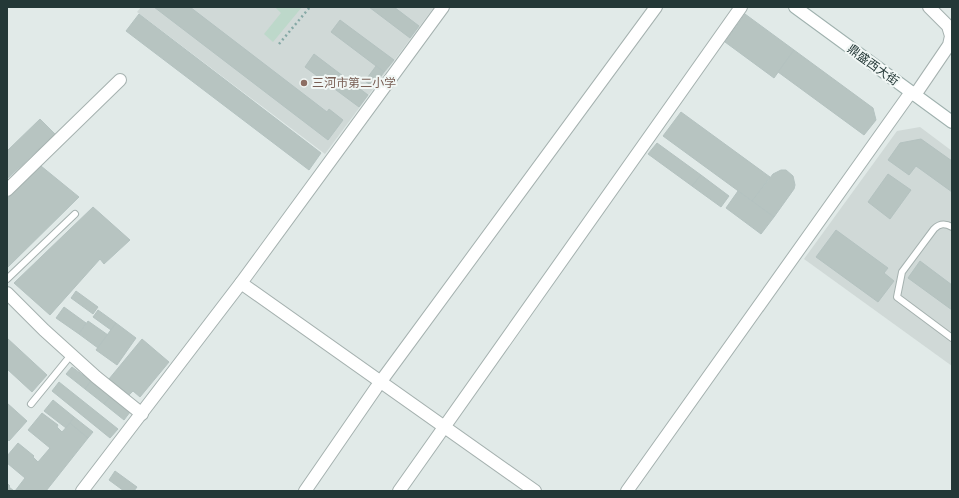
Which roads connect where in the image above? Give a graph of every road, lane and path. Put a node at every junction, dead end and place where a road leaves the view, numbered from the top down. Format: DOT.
graph roads {
  1 [pos="310,7"];
  2 [pos="443,7"];
  3 [pos="656,7"];
  4 [pos="740,7"];
  5 [pos="794,7"];
  6 [pos="929,7"];
  7 [pos="279,44"];
  8 [pos="120,80"];
  9 [pos="913,94"];
  10 [pos="952,122"];
  11 [pos="7,190"];
  12 [pos="75,214"];
  13 [pos="952,228"];
  14 [pos="7,279"];
  15 [pos="241,283"];
  16 [pos="7,293"];
  17 [pos="952,338"];
  18 [pos="71,355"];
  19 [pos="380,382"];
  20 [pos="31,404"];
  21 [pos="142,414"];
  22 [pos="444,427"];
  23 [pos="522,487"];
  24 [pos="82,491"];
  25 [pos="305,491"];
  26 [pos="399,491"];
  27 [pos="535,491"];
  28 [pos="627,491"];
  1 -- 7 [label="path"];
  2 -- 15 [label="street"];
  3 -- 19 [label="street"];
  4 -- 22 [label="street"];
  5 -- 9 [label="street, 鼎盛西大街"];
  6 -- 9 [label="street"];
  8 -- 11 [label="street"];
  9 -- 10 [label="street, 鼎盛西大街"];
  9 -- 28 [label="street"];
  12 -- 14 [label="lane"];
  13 -- 17 [label="lane"];
  15 -- 19 [label="street"];
  15 -- 21 [label="street"];
  16 -- 18 [label="street"];
  18 -- 20 [label="lane"];
  18 -- 21 [label="street"];
  19 -- 22 [label="street"];
  19 -- 25 [label="street"];
  21 -- 24 [label="street"];
  22 -- 23 [label="street"];
  22 -- 26 [label="street"];
  23 -- 27 [label="street"];
}
